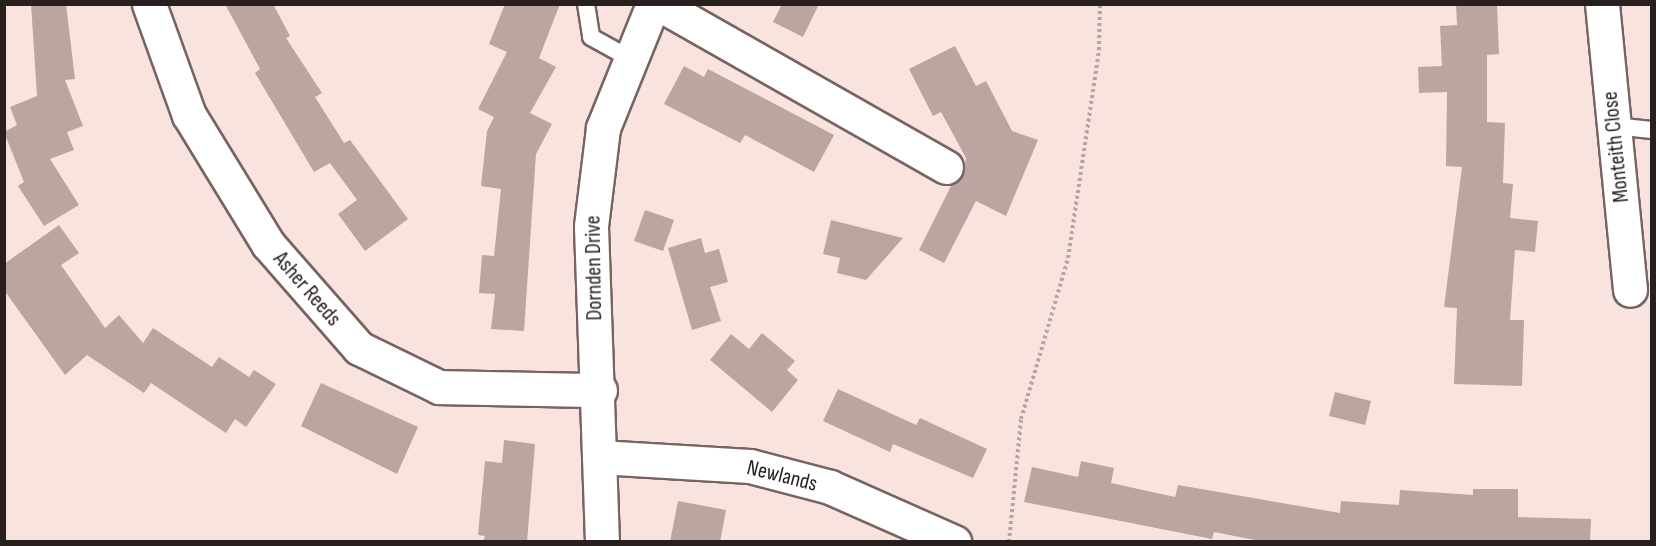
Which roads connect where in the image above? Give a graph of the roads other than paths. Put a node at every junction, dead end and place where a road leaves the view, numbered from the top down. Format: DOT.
graph roads {
  1 [pos="149,4"];
  2 [pos="586,4"];
  3 [pos="653,4"];
  4 [pos="659,4"];
  5 [pos="1602,4"];
  6 [pos="631,59"];
  7 [pos="1614,126"];
  8 [pos="1652,130"];
  9 [pos="946,167"];
  10 [pos="1630,290"];
  11 [pos="600,390"];
  12 [pos="600,457"];
  13 [pos="602,542"];
  14 [pos="954,542"];
  1 -- 11 [label="street, Asher Reeds"];
  2 -- 6 [label="lane"];
  3 -- 6 [label="street, Dornden Drive"];
  4 -- 9 [label="street"];
  5 -- 7 [label="street, Monteith Close"];
  6 -- 11 [label="street, Dornden Drive"];
  7 -- 8 [label="lane"];
  7 -- 10 [label="street, Monteith Close"];
  11 -- 12 [label="street, Dornden Drive"];
  12 -- 13 [label="street, Dornden Drive"];
  12 -- 14 [label="street, Newlands"];
}
